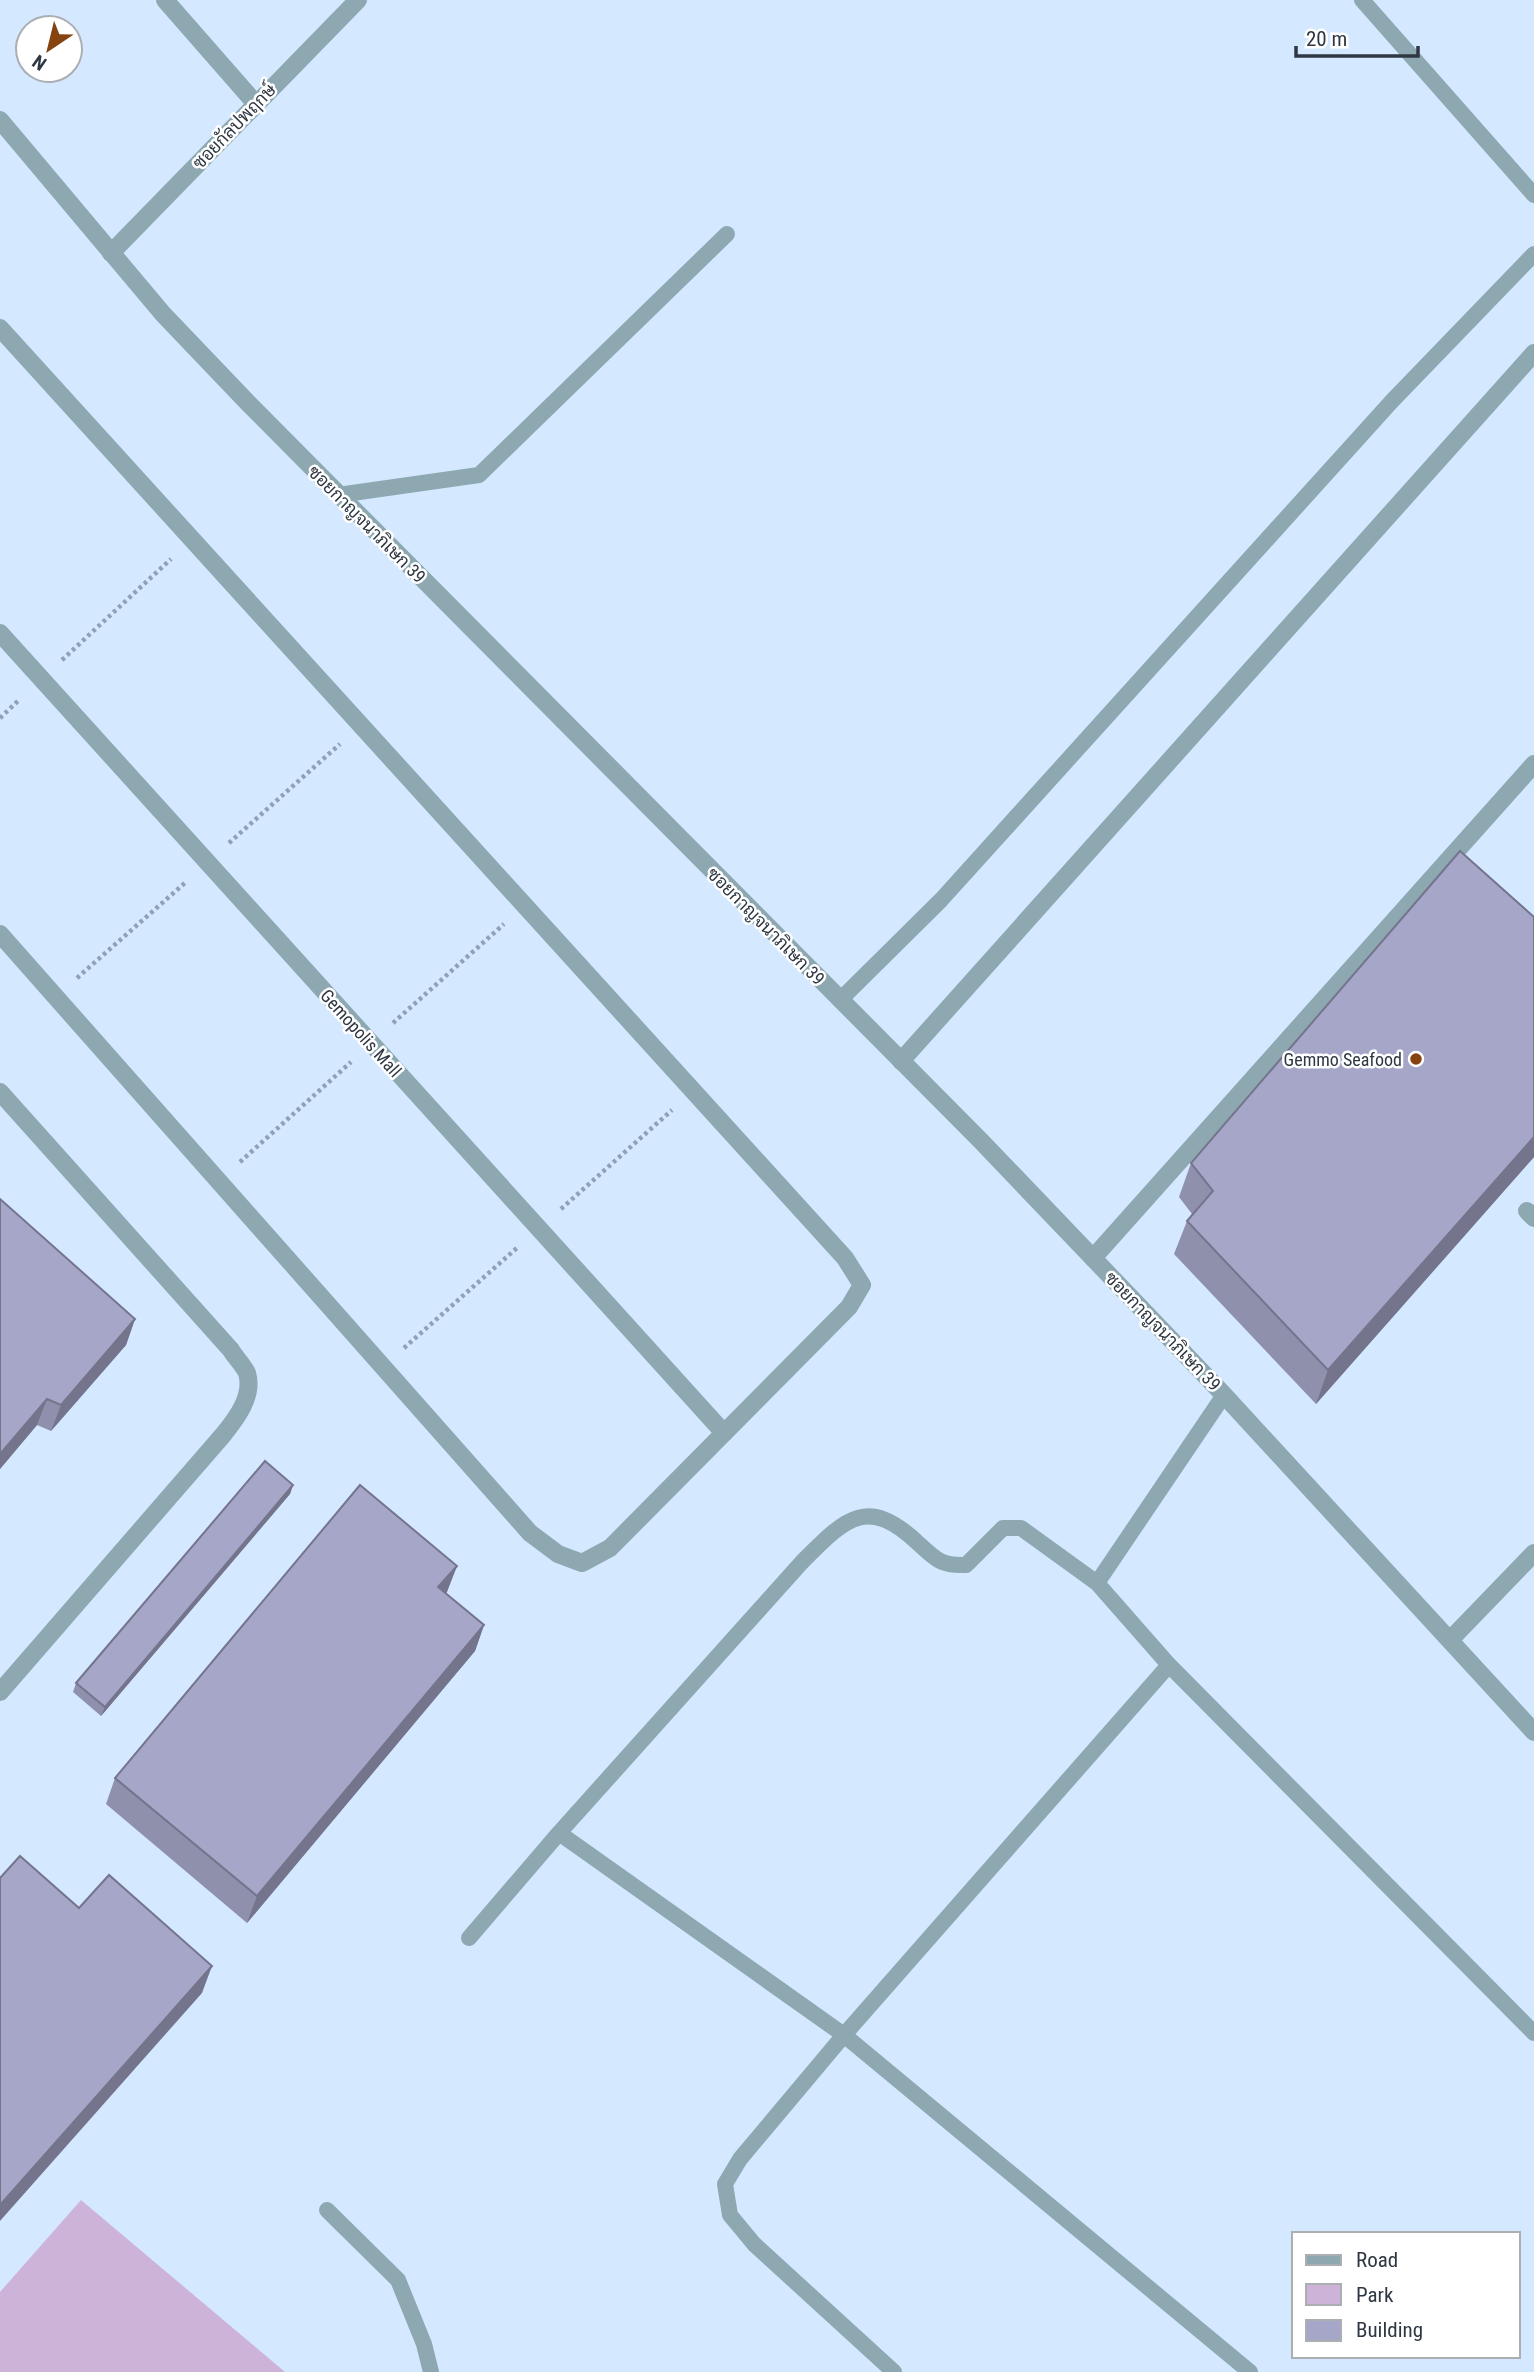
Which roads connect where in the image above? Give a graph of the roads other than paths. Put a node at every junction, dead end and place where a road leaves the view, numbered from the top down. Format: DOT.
graph roads {
  1 [pos="165,0"];
  2 [pos="358,0"];
  3 [pos="1362,0"];
  4 [pos="256,104"];
  5 [pos="0,120"];
  6 [pos="1534,195"];
  7 [pos="727,234"];
  8 [pos="111,253"];
  9 [pos="1534,254"];
  10 [pos="0,328"];
  11 [pos="1534,353"];
  12 [pos="338,495"];
  13 [pos="0,633"];
  14 [pos="1534,764"];
  15 [pos="0,934"];
  16 [pos="840,1000"];
  17 [pos="901,1061"];
  18 [pos="0,1093"];
  19 [pos="1093,1258"];
  20 [pos="1224,1395"];
  21 [pos="723,1433"];
  22 [pos="1534,1553"];
  23 [pos="1097,1583"];
  24 [pos="1450,1640"];
  25 [pos="1169,1665"];
  26 [pos="0,1692"];
  27 [pos="1534,1732"];
  28 [pos="559,1832"];
  29 [pos="469,1938"];
  30 [pos="1534,2033"];
  31 [pos="844,2035"];
  32 [pos="327,2210"];
  33 [pos="431,2372"];
  34 [pos="894,2372"];
  35 [pos="1250,2372"];
  1 -- 4 [label="street"];
  2 -- 4 [label="street, ซอยกัลปพฤกษ์"];
  3 -- 6 [label="lane"];
  4 -- 8 [label="street, ซอยกัลปพฤกษ์"];
  5 -- 8 [label="street, ซอยกาญจนาภิเษก 39"];
  7 -- 12 [label="lane"];
  8 -- 12 [label="street, ซอยกาญจนาภิเษก 39"];
  9 -- 16 [label="lane"];
  10 -- 21 [label="street"];
  11 -- 17 [label="street"];
  12 -- 16 [label="street, ซอยกาญจนาภิเษก 39"];
  13 -- 21 [label="street, Gemopolis Mall"];
  14 -- 19 [label="street"];
  15 -- 21 [label="street"];
  16 -- 17 [label="street, ซอยกาญจนาภิเษก 39"];
  17 -- 19 [label="street, ซอยกาญจนาภิเษก 39"];
  18 -- 26 [label="street"];
  19 -- 20 [label="street, ซอยกาญจนาภิเษก 39"];
  20 -- 23 [label="lane"];
  20 -- 24 [label="street, ซอยกาญจนาภิเษก 39"];
  22 -- 24 [label="street"];
  23 -- 25 [label="lane"];
  23 -- 28 [label="lane"];
  24 -- 27 [label="street, ซอยกาญจนาภิเษก 39"];
  25 -- 30 [label="lane"];
  25 -- 31 [label="lane"];
  28 -- 29 [label="lane"];
  28 -- 31 [label="lane"];
  31 -- 34 [label="lane"];
  31 -- 35 [label="lane"];
  32 -- 33 [label="lane"];
}
